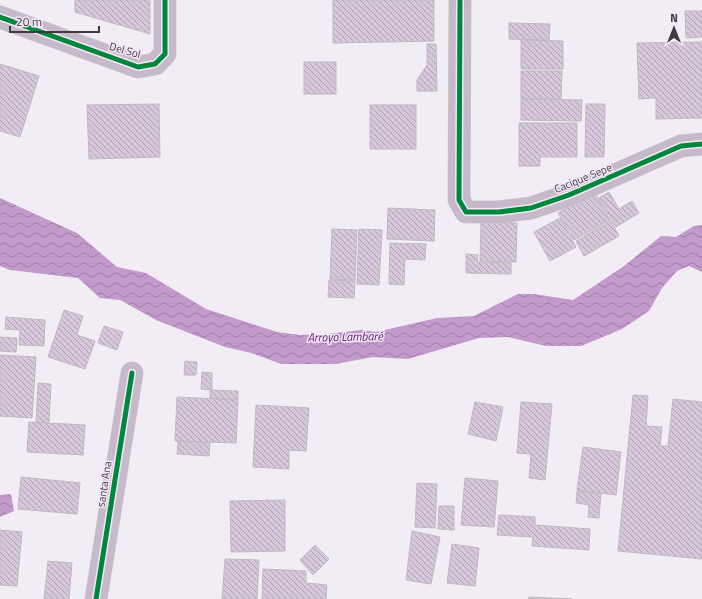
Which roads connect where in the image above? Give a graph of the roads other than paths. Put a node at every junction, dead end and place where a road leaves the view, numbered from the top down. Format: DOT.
graph roads {
  1 [pos="165,0"];
  2 [pos="460,0"];
  3 [pos="0,17"];
  4 [pos="702,144"];
  5 [pos="132,373"];
  6 [pos="96,599"];
  1 -- 3 [label="street, Del Sol"];
  2 -- 4 [label="street, Cacique Sepe"];
  5 -- 6 [label="street, santa Ana"];
}
